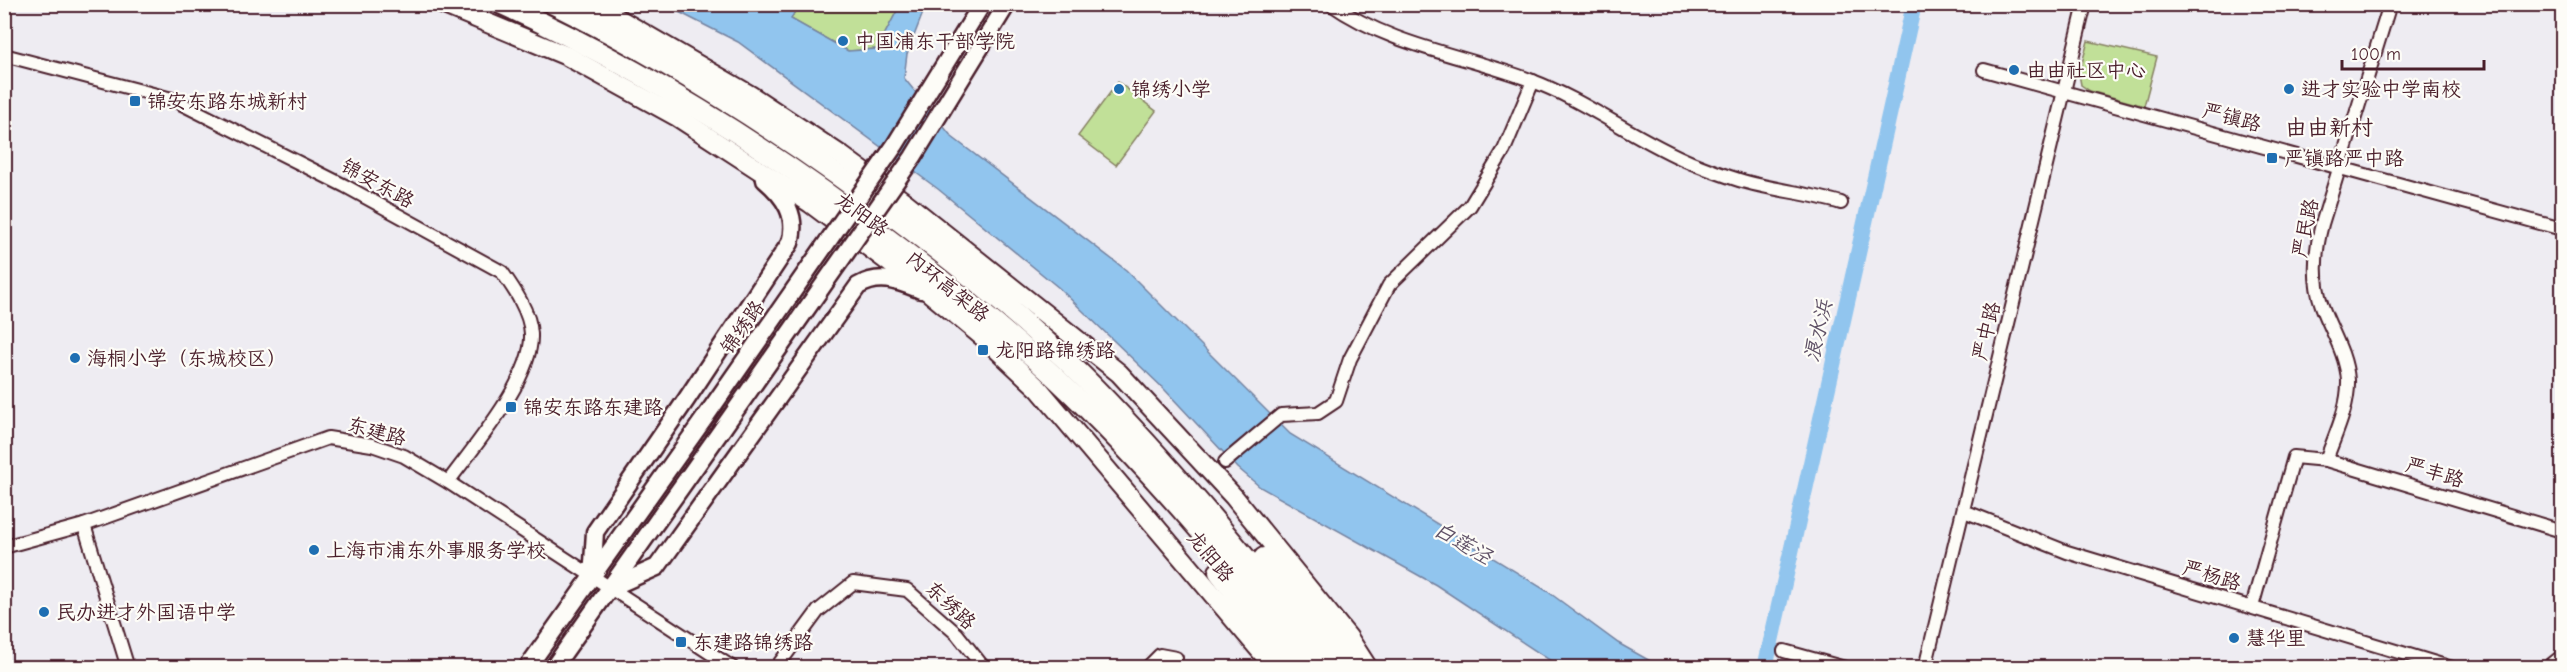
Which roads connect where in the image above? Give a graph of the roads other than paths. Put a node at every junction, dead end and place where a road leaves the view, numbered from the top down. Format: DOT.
graph roads {
  1 [pos="442,4"];
  2 [pos="496,4"];
  3 [pos="502,4"];
  4 [pos="554,4"];
  5 [pos="593,4"];
  6 [pos="982,4"];
  7 [pos="1007,4"];
  8 [pos="1331,4"];
  9 [pos="2085,4"];
  10 [pos="2390,4"];
  11 [pos="524,14"];
  12 [pos="4,55"];
  13 [pos="1984,70"];
  14 [pos="1533,81"];
  15 [pos="2065,92"];
  16 [pos="698,130"];
  17 [pos="2340,166"];
  18 [pos="1841,203"];
  19 [pos="2562,229"];
  20 [pos="930,293"];
  21 [pos="1098,406"];
  22 [pos="2326,460"];
  23 [pos="1225,462"];
  24 [pos="448,482"];
  25 [pos="1964,511"];
  26 [pos="84,525"];
  27 [pos="2562,531"];
  28 [pos="4,547"];
  29 [pos="592,578"];
  30 [pos="610,588"];
  31 [pos="2252,607"];
  32 [pos="1784,651"];
  33 [pos="1176,658"];
  34 [pos="2562,660"];
  35 [pos="128,668"];
  36 [pos="527,668"];
  37 [pos="553,668"];
  38 [pos="733,668"];
  39 [pos="776,668"];
  40 [pos="984,668"];
  41 [pos="1148,668"];
  42 [pos="1275,668"];
  43 [pos="1293,668"];
  44 [pos="1313,668"];
  45 [pos="1335,668"];
  46 [pos="1358,668"];
  47 [pos="1368,668"];
  48 [pos="1845,668"];
  49 [pos="1925,668"];
  50 [pos="2452,668"];
  51 [pos="2552,668"];
  1 -- 16 [label="main road, 龙阳路"];
  2 -- 11 [label="highway"];
  3 -- 11 [label="highway, 内环高架路"];
  4 -- 21 [label="highway, 内环高架路"];
  5 -- 47 [label="main road, 龙阳路"];
  6 -- 29 [label="main road, 锦绣路, bridge"];
  7 -- 30 [label="main road, bridge"];
  8 -- 14 [label="street"];
  9 -- 15 [label="street, 严中路"];
  10 -- 17 [label="street, 严民路"];
  11 -- 21 [label="highway, 内环高架路"];
  12 -- 24 [label="street, 锦安东路"];
  13 -- 15 [label="street, 严镇路"];
  14 -- 18 [label="street"];
  14 -- 23 [label="street"];
  15 -- 17 [label="street, 严镇路"];
  15 -- 25 [label="street, 严中路"];
  16 -- 20 [label="main road, 龙阳路"];
  16 -- 29 [label="main road"];
  17 -- 19 [label="street, 严镇路"];
  17 -- 22 [label="street, 严民路"];
  20 -- 30 [label="main road"];
  20 -- 42 [label="main road, 龙阳路"];
  21 -- 43 [label="highway"];
  21 -- 44 [label="highway, 内环高架路"];
  21 -- 45 [label="highway, 内环高架路"];
  21 -- 46 [label="highway"];
  22 -- 27 [label="street, 严丰路"];
  22 -- 31 [label="street, 严丰路"];
  24 -- 26 [label="street, 东建路"];
  24 -- 29 [label="street, 东建路"];
  25 -- 31 [label="street, 严杨路"];
  25 -- 49 [label="street, 严中路"];
  26 -- 28 [label="street, 东建路"];
  26 -- 35 [label="street"];
  29 -- 30 [label="street, 东建路"];
  29 -- 36 [label="main road, 锦绣路"];
  30 -- 37 [label="main road"];
  30 -- 38 [label="street, 东建路"];
  31 -- 50 [label="street, 严杨路"];
  32 -- 48 [label="street"];
  33 -- 41 [label="street"];
  34 -- 51 [label="main road"];
  39 -- 40 [label="street, 东绣路"];
}
